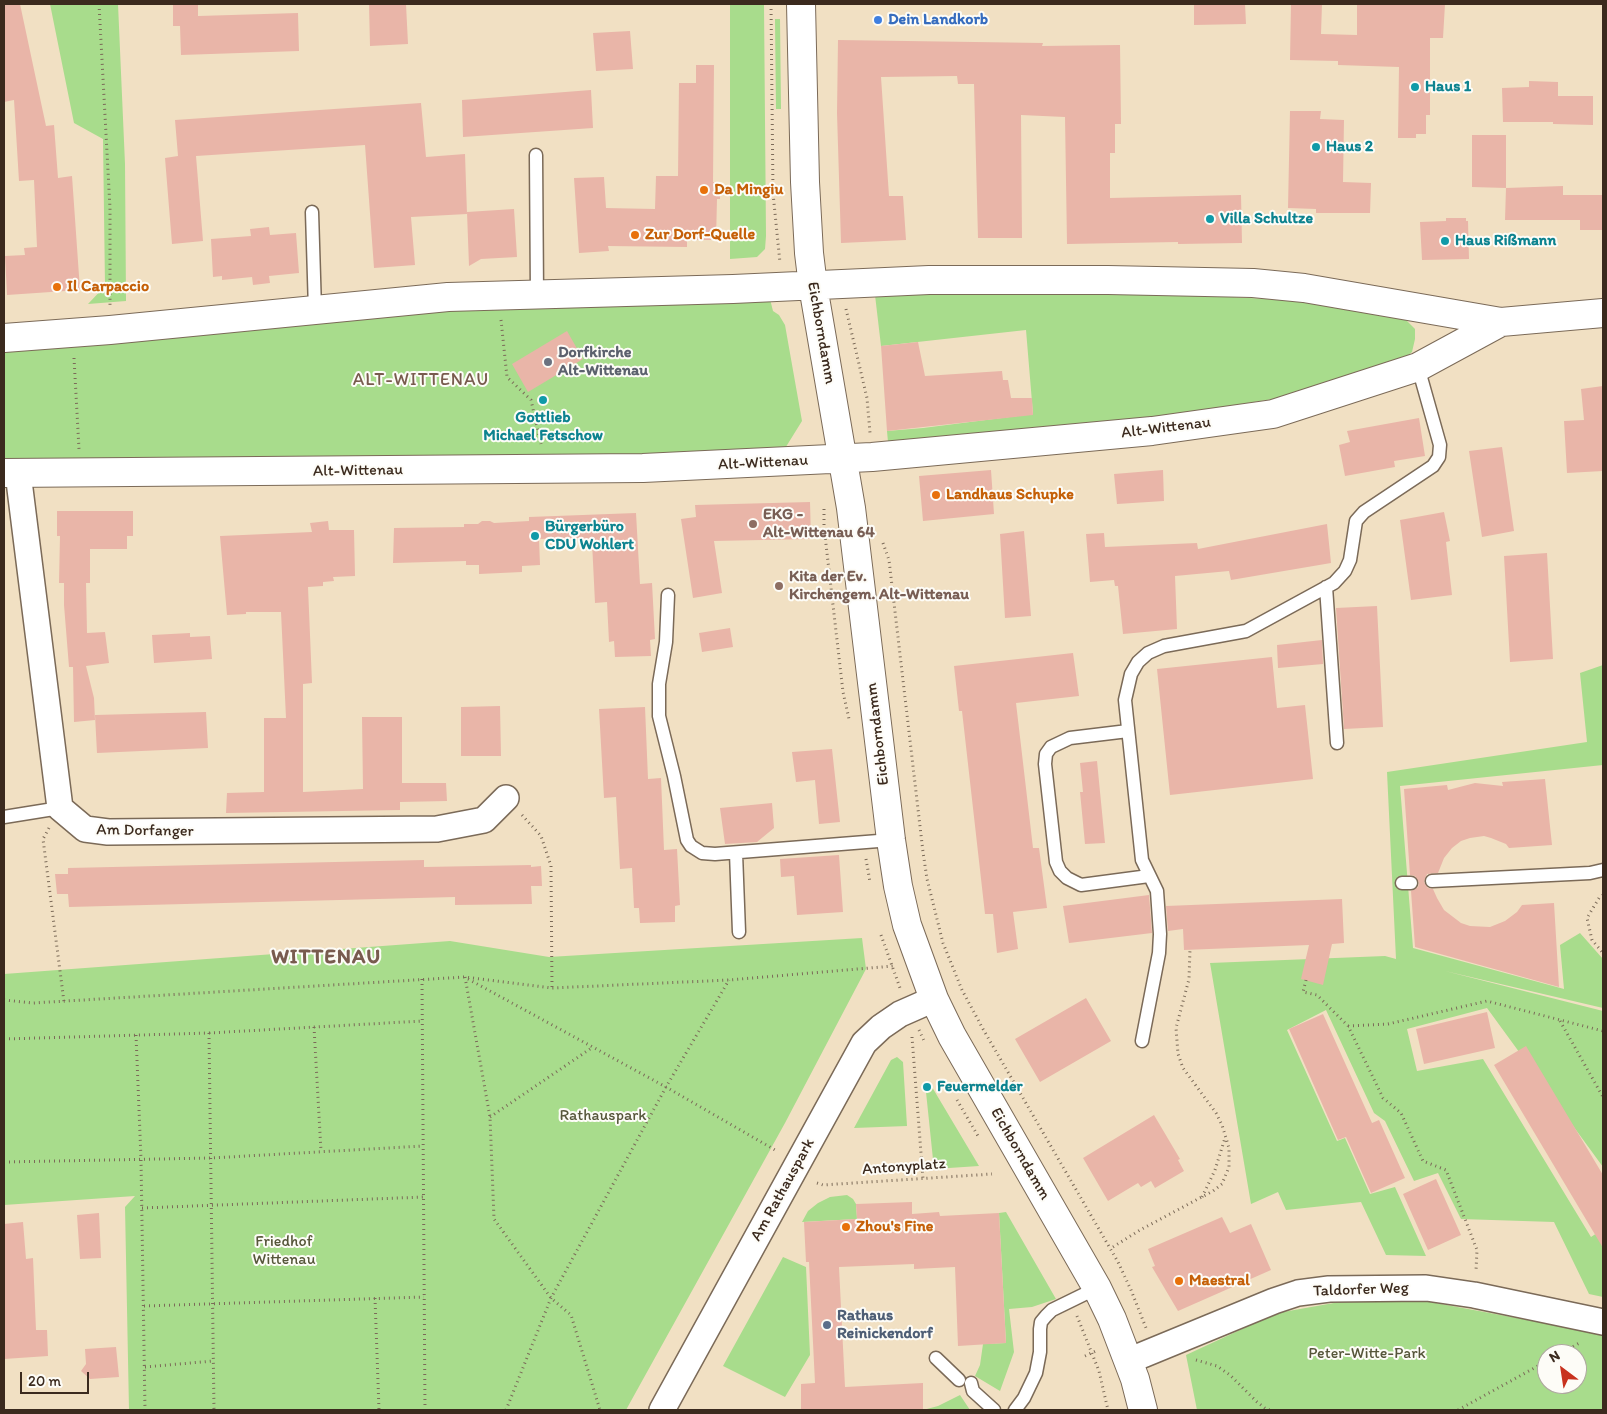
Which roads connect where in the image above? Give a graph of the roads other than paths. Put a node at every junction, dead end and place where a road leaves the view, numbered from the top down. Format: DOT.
graph roads {
  1 [pos="801,4"];
  2 [pos="536,155"];
  3 [pos="312,212"];
  4 [pos="813,286"];
  5 [pos="537,296"];
  6 [pos="315,310"];
  7 [pos="1603,313"];
  8 [pos="1500,322"];
  9 [pos="4,338"];
  10 [pos="1418,366"];
  11 [pos="842,459"];
  12 [pos="11,473"];
  13 [pos="1326,587"];
  14 [pos="668,595"];
  15 [pos="1128,731"];
  16 [pos="1337,743"];
  17 [pos="506,798"];
  18 [pos="60,808"];
  19 [pos="4,817"];
  20 [pos="891,840"];
  21 [pos="736,853"];
  22 [pos="1603,870"];
  23 [pos="1149,876"];
  24 [pos="1432,881"];
  25 [pos="739,932"];
  26 [pos="934,999"];
  27 [pos="1142,1041"];
  28 [pos="1097,1288"];
  29 [pos="1603,1322"];
  30 [pos="936,1358"];
  31 [pos="1128,1361"];
  32 [pos="662,1410"];
  33 [pos="994,1410"];
  34 [pos="1015,1410"];
  35 [pos="1143,1410"];
  1 -- 4 [label="main road, Eichborndamm"];
  2 -- 5 [label="lane"];
  3 -- 6 [label="lane"];
  4 -- 5 [label="main road, Alt-Wittenau"];
  4 -- 8 [label="main road, Alt-Wittenau"];
  4 -- 11 [label="main road, Eichborndamm"];
  5 -- 6 [label="main road, Alt-Wittenau"];
  6 -- 9 [label="main road, Alt-Wittenau"];
  7 -- 8 [label="main road, Alt-Wittenau"];
  8 -- 10 [label="main road, Alt-Wittenau"];
  10 -- 11 [label="main road, Alt-Wittenau"];
  10 -- 13 [label="lane"];
  11 -- 12 [label="main road, Alt-Wittenau"];
  11 -- 20 [label="main road, Eichborndamm"];
  12 -- 18 [label="street"];
  13 -- 15 [label="lane"];
  13 -- 16 [label="lane"];
  14 -- 21 [label="lane"];
  15 -- 23 [label="lane"];
  15 -- 23 [label="lane"];
  17 -- 18 [label="street, Am Dorfanger"];
  18 -- 19 [label="lane"];
  20 -- 21 [label="lane"];
  20 -- 26 [label="main road, Eichborndamm"];
  21 -- 25 [label="lane"];
  22 -- 24 [label="lane"];
  23 -- 27 [label="lane"];
  26 -- 28 [label="main road, Eichborndamm"];
  26 -- 32 [label="street, Am Rathauspark"];
  28 -- 31 [label="main road, Eichborndamm"];
  28 -- 34 [label="lane"];
  29 -- 31 [label="street, Taldorfer Weg"];
  30 -- 33 [label="lane"];
  31 -- 35 [label="main road, Eichborndamm"];
}
